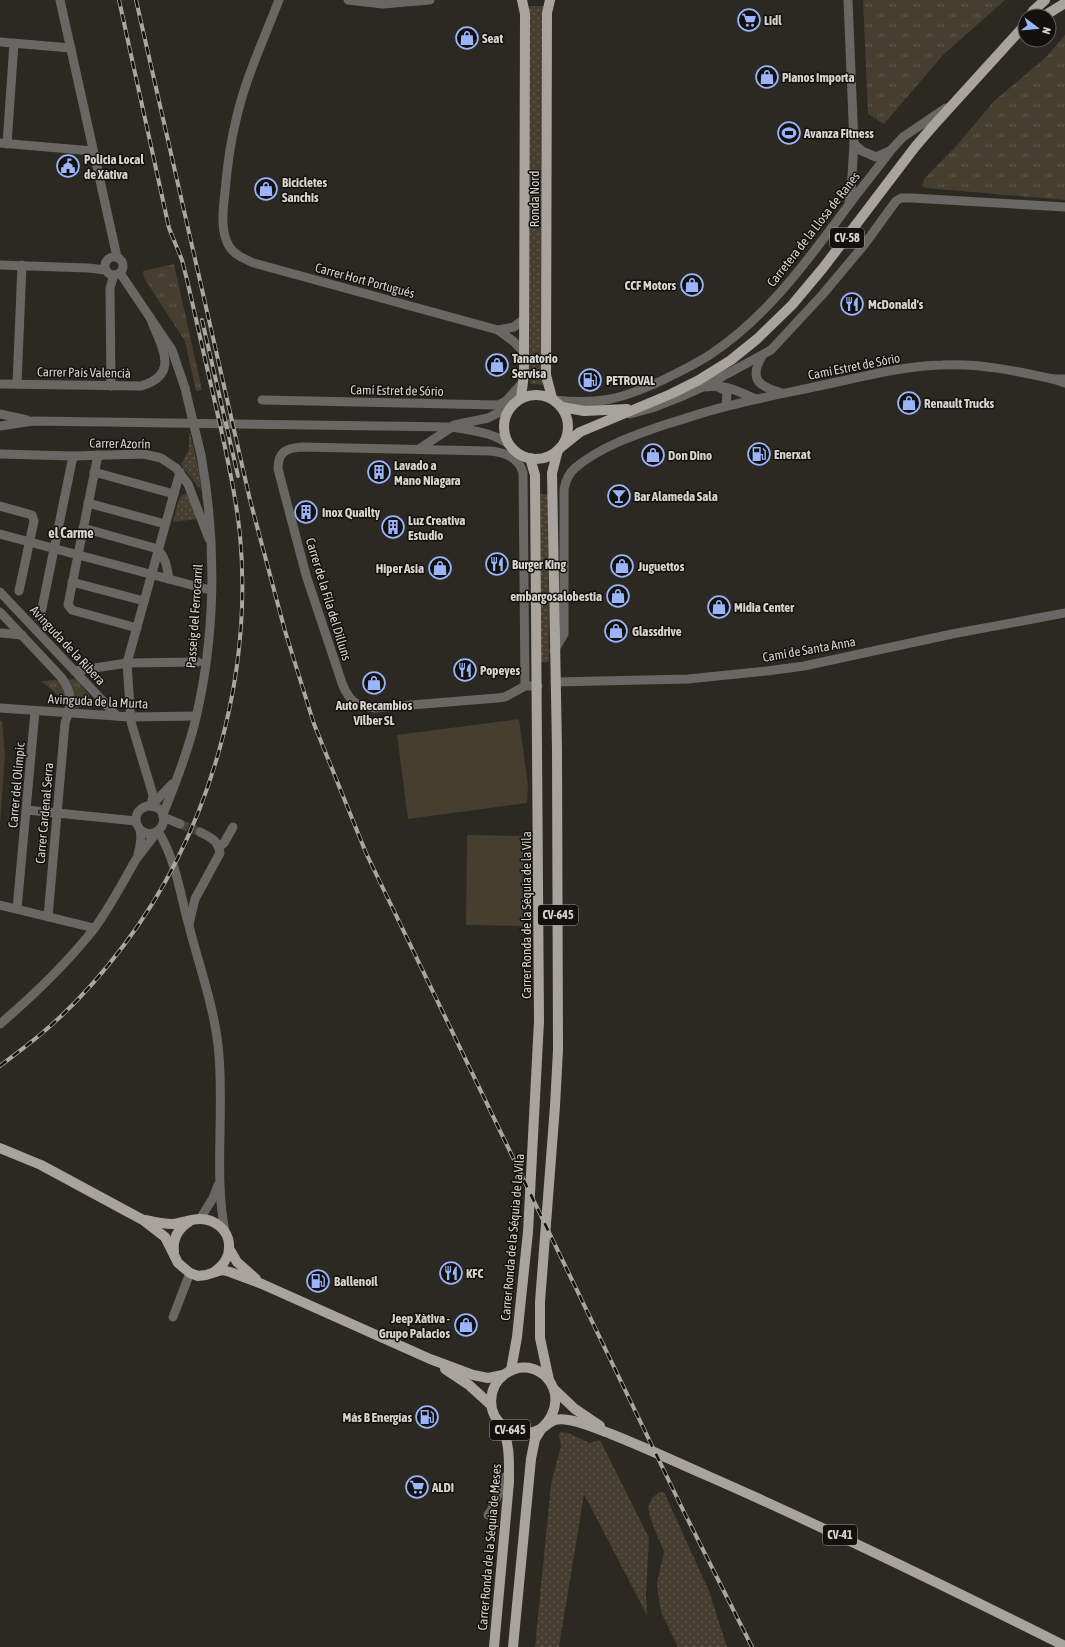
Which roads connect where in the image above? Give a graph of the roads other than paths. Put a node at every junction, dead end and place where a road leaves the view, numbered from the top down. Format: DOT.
graph roads {
  1 [pos="60,0"];
  2 [pos="279,0"];
  3 [pos="348,0"];
  4 [pos="430,0"];
  5 [pos="522,0"];
  6 [pos="550,0"];
  7 [pos="848,0"];
  8 [pos="1045,0"];
  9 [pos="1036,8"];
  10 [pos="1017,34"];
  11 [pos="0,42"];
  12 [pos="14,43"];
  13 [pos="71,48"];
  14 [pos="952,104"];
  15 [pos="3,144"];
  16 [pos="854,144"];
  17 [pos="891,150"];
  18 [pos="93,151"];
  19 [pos="848,206"];
  20 [pos="1065,207"];
  21 [pos="117,257"];
  22 [pos="0,265"];
  23 [pos="22,265"];
  24 [pos="113,273"];
  25 [pos="150,317"];
  26 [pos="525,318"];
  27 [pos="498,330"];
  28 [pos="524,352"];
  29 [pos="762,356"];
  30 [pos="1053,379"];
  31 [pos="1065,379"];
  32 [pos="523,382"];
  33 [pos="1065,383"];
  34 [pos="0,384"];
  35 [pos="17,384"];
  36 [pos="111,386"];
  37 [pos="714,386"];
  38 [pos="703,387"];
  39 [pos="783,393"];
  40 [pos="521,398"];
  41 [pos="553,399"];
  42 [pos="756,399"];
  43 [pos="262,400"];
  44 [pos="726,406"];
  45 [pos="562,407"];
  46 [pos="510,408"];
  47 [pos="633,409"];
  48 [pos="0,414"];
  49 [pos="617,417"];
  50 [pos="33,421"];
  51 [pos="0,426"];
  52 [pos="450,426"];
  53 [pos="511,446"];
  54 [pos="419,449"];
  55 [pos="559,449"];
  56 [pos="0,454"];
  57 [pos="73,456"];
  58 [pos="98,456"];
  59 [pos="530,458"];
  60 [pos="94,472"];
  61 [pos="180,472"];
  62 [pos="174,494"];
  63 [pos="535,501"];
  64 [pos="88,503"];
  65 [pos="0,506"];
  66 [pos="523,516"];
  67 [pos="165,524"];
  68 [pos="83,528"];
  69 [pos="0,534"];
  70 [pos="30,542"];
  71 [pos="211,544"];
  72 [pos="54,548"];
  73 [pos="158,549"];
  74 [pos="78,555"];
  75 [pos="151,574"];
  76 [pos="169,579"];
  77 [pos="72,582"];
  78 [pos="210,590"];
  79 [pos="0,592"];
  80 [pos="20,592"];
  81 [pos="144,601"];
  82 [pos="0,612"];
  83 [pos="1065,612"];
  84 [pos="40,618"];
  85 [pos="137,628"];
  86 [pos="0,633"];
  87 [pos="22,635"];
  88 [pos="554,652"];
  89 [pos="198,662"];
  90 [pos="127,664"];
  91 [pos="75,671"];
  92 [pos="555,682"];
  93 [pos="526,686"];
  94 [pos="538,686"];
  95 [pos="0,708"];
  96 [pos="35,711"];
  97 [pos="68,713"];
  98 [pos="116,716"];
  99 [pos="196,716"];
  100 [pos="130,717"];
  101 [pos="178,777"];
  102 [pos="151,806"];
  103 [pos="27,810"];
  104 [pos="57,812"];
  105 [pos="163,815"];
  106 [pos="180,824"];
  107 [pos="138,825"];
  108 [pos="233,826"];
  109 [pos="158,831"];
  110 [pos="200,832"];
  111 [pos="219,846"];
  112 [pos="136,861"];
  113 [pos="176,873"];
  114 [pos="195,899"];
  115 [pos="0,905"];
  116 [pos="17,909"];
  117 [pos="48,917"];
  118 [pos="188,925"];
  119 [pos="94,928"];
  120 [pos="0,1024"];
  121 [pos="0,1148"];
  122 [pos="219,1184"];
  123 [pos="143,1220"];
  124 [pos="195,1220"];
  125 [pos="225,1232"];
  126 [pos="230,1250"];
  127 [pos="174,1255"];
  128 [pos="190,1273"];
  129 [pos="214,1273"];
  130 [pos="262,1284"];
  131 [pos="173,1317"];
  132 [pos="430,1359"];
  133 [pos="507,1373"];
  134 [pos="549,1380"];
  135 [pos="555,1390"];
  136 [pos="491,1405"];
  137 [pos="502,1426"];
  138 [pos="543,1427"];
  139 [pos="611,1434"];
  140 [pos="509,1474"];
  141 [pos="488,1515"];
  142 [pos="1065,1646"];
  143 [pos="494,1647"];
  144 [pos="513,1647"];
  1 -- 13 [label="street"];
  2 -- 27 [label="street, Carrer Hort Portugués"];
  3 -- 4 [label="street"];
  5 -- 26 [label="main road, Ronda Nord"];
  6 -- 41 [label="main road, Ronda Nord"];
  7 -- 16 [label="street"];
  8 -- 9 [label="main road"];
  10 -- 14 [label="main road, CV-58"];
  11 -- 12 [label="street"];
  12 -- 13 [label="street"];
  12 -- 15 [label="street"];
  13 -- 18 [label="street"];
  14 -- 17 [label="street, Carretera de la Llosa de Ranes"];
  14 -- 47 [label="main road, CV-58"];
  15 -- 18 [label="street"];
  16 -- 17 [label="street"];
  16 -- 19 [label="street"];
  17 -- 19 [label="street, Carretera de la Llosa de Ranes"];
  18 -- 21 [label="street"];
  19 -- 41 [label="street, Carretera de la Llosa de Ranes"];
  20 -- 29 [label="street"];
  21 -- 24 [label="street"];
  21 -- 24 [label="street"];
  22 -- 23 [label="street"];
  23 -- 24 [label="street"];
  23 -- 35 [label="street"];
  24 -- 25 [label="street"];
  24 -- 36 [label="street"];
  25 -- 36 [label="street, Carrer País Valencià"];
  25 -- 71 [label="street, Passeig del Ferrocarril, bridge"];
  26 -- 27 [label="street"];
  26 -- 28 [label="main road, Ronda Nord"];
  27 -- 28 [label="street, Carrer Hort Portugués"];
  28 -- 32 [label="main road, Ronda Nord"];
  29 -- 38 [label="street"];
  29 -- 39 [label="street"];
  30 -- 31 [label="street, Camí Estret de Sório"];
  30 -- 33 [label="street, Camí Estret de Sório"];
  30 -- 39 [label="street, Camí Estret de Sório"];
  32 -- 40 [label="main road, Ronda Nord"];
  32 -- 43 [label="street, Camí Estret de Sório"];
  34 -- 35 [label="street, Carrer País Valencià"];
  35 -- 36 [label="street, Carrer País Valencià"];
  37 -- 38 [label="street"];
  37 -- 42 [label="street"];
  37 -- 44 [label="street"];
  38 -- 49 [label="street"];
  39 -- 42 [label="street, Camí Estret de Sório"];
  40 -- 41 [label="main road"];
  40 -- 46 [label="main road"];
  41 -- 45 [label="main road"];
  42 -- 44 [label="street, Camí Estret de Sório"];
  44 -- 88 [label="street, Camí Estret de Sório"];
  45 -- 47 [label="main road, CV-58"];
  45 -- 55 [label="main road, CV-645"];
  46 -- 52 [label="street"];
  46 -- 53 [label="main road"];
  47 -- 49 [label="main road, CV-58"];
  48 -- 50 [label="street"];
  49 -- 55 [label="main road, CV-58"];
  50 -- 51 [label="street"];
  50 -- 52 [label="street"];
  52 -- 53 [label="street"];
  52 -- 54 [label="street"];
  53 -- 59 [label="main road"];
  54 -- 66 [label="street"];
  54 -- 93 [label="street, Carrer de la Fila del Dilluns"];
  55 -- 59 [label="main road"];
  55 -- 88 [label="main road, CV-645"];
  56 -- 57 [label="street, Carrer Azorín"];
  57 -- 58 [label="street, Carrer Azorín"];
  57 -- 72 [label="street, Carrer Azorín"];
  58 -- 60 [label="street"];
  58 -- 61 [label="street, Carrer Azorín"];
  59 -- 63 [label="main road, Carrer Ronda de la Séquia de la Vila / CV-645"];
  60 -- 62 [label="street"];
  60 -- 64 [label="street"];
  61 -- 62 [label="street"];
  61 -- 71 [label="street, Carrer Azorín"];
  62 -- 67 [label="street"];
  63 -- 66 [label="street"];
  63 -- 94 [label="main road, Carrer Ronda de la Séquia de la Vila / CV-645"];
  64 -- 67 [label="street"];
  64 -- 68 [label="street"];
  65 -- 70 [label="street"];
  66 -- 93 [label="street"];
  67 -- 73 [label="street"];
  68 -- 73 [label="street"];
  68 -- 74 [label="street"];
  69 -- 70 [label="street"];
  70 -- 72 [label="street"];
  70 -- 80 [label="street"];
  71 -- 78 [label="street, Passeig del Ferrocarril"];
  72 -- 74 [label="street"];
  72 -- 84 [label="street, Carrer Azorín"];
  73 -- 75 [label="street"];
  73 -- 76 [label="street"];
  74 -- 75 [label="street"];
  74 -- 77 [label="street"];
  75 -- 76 [label="street"];
  75 -- 81 [label="street"];
  76 -- 78 [label="street"];
  77 -- 81 [label="street"];
  77 -- 85 [label="street"];
  78 -- 99 [label="street, Passeig del Ferrocarril"];
  79 -- 91 [label="street, Avinguda de la Ribera"];
  81 -- 85 [label="street"];
  82 -- 87 [label="street, Avinguda de la Ribera"];
  83 -- 92 [label="street, Camí de Santa Anna"];
  85 -- 90 [label="street"];
  86 -- 87 [label="street"];
  87 -- 97 [label="street, Avinguda de la Ribera"];
  88 -- 92 [label="main road, CV-645"];
  89 -- 90 [label="street"];
  90 -- 91 [label="street"];
  90 -- 100 [label="street"];
  91 -- 98 [label="street, Avinguda de la Ribera"];
  92 -- 134 [label="main road, CV-645"];
  93 -- 94 [label="street"];
  94 -- 133 [label="main road, Carrer Ronda de la Séquia de la Vila / CV-645"];
  95 -- 96 [label="street, Avinguda de la Murta"];
  96 -- 97 [label="street, Avinguda de la Murta"];
  96 -- 103 [label="street, Carrer del Olímpic"];
  97 -- 98 [label="street, Avinguda de la Murta"];
  97 -- 104 [label="street, Carrer Cardenal Serra"];
  98 -- 100 [label="street, Avinguda de la Murta"];
  99 -- 100 [label="street, Avinguda de la Murta"];
  99 -- 101 [label="street, Passeig del Ferrocarril"];
  100 -- 102 [label="street"];
  101 -- 102 [label="street, Passeig del Ferrocarril"];
  101 -- 105 [label="street, Passeig del Ferrocarril"];
  102 -- 105 [label="street"];
  102 -- 107 [label="street, Passeig del Ferrocarril"];
  103 -- 104 [label="street"];
  103 -- 116 [label="street, Carrer del Olímpic"];
  104 -- 107 [label="street"];
  104 -- 117 [label="street, Carrer Cardenal Serra"];
  105 -- 106 [label="street"];
  105 -- 109 [label="street, Passeig del Ferrocarril"];
  107 -- 109 [label="street"];
  107 -- 112 [label="street, Passeig del Ferrocarril"];
  108 -- 111 [label="street"];
  109 -- 112 [label="street, Passeig del Ferrocarril"];
  109 -- 113 [label="street"];
  110 -- 111 [label="street"];
  111 -- 114 [label="street"];
  112 -- 119 [label="street, Passeig del Ferrocarril"];
  113 -- 114 [label="street"];
  113 -- 118 [label="street"];
  114 -- 118 [label="street"];
  115 -- 116 [label="street"];
  116 -- 117 [label="street"];
  117 -- 119 [label="street"];
  118 -- 122 [label="street"];
  119 -- 120 [label="street, Passeig del Ferrocarril"];
  121 -- 123 [label="main road"];
  122 -- 124 [label="street"];
  122 -- 125 [label="street"];
  123 -- 124 [label="main road"];
  123 -- 127 [label="main road"];
  124 -- 125 [label="main road"];
  124 -- 127 [label="main road"];
  125 -- 126 [label="main road"];
  126 -- 129 [label="main road"];
  126 -- 130 [label="main road"];
  127 -- 128 [label="main road"];
  128 -- 129 [label="main road"];
  128 -- 131 [label="street"];
  129 -- 130 [label="main road"];
  130 -- 132 [label="main road"];
  132 -- 133 [label="main road"];
  132 -- 136 [label="main road"];
  133 -- 134 [label="main road, CV-645"];
  133 -- 136 [label="main road, CV-645"];
  134 -- 135 [label="main road, CV-645"];
  135 -- 138 [label="main road, CV-645"];
  135 -- 139 [label="main road, CV-41"];
  136 -- 137 [label="main road, CV-645"];
  137 -- 138 [label="main road, CV-645"];
  137 -- 140 [label="main road, Carrer Ronda de la Séquia de Meses / CV-645"];
  138 -- 139 [label="main road, CV-41"];
  138 -- 144 [label="main road, CV-645"];
  139 -- 142 [label="main road, CV-41"];
  140 -- 141 [label="street"];
  140 -- 143 [label="main road, Carrer Ronda de la Séquia de Meses / CV-645"];
}
